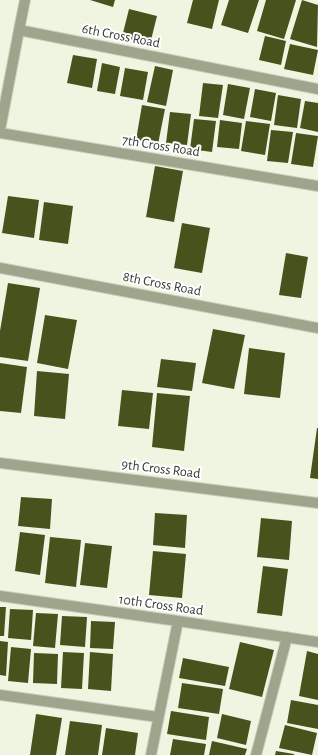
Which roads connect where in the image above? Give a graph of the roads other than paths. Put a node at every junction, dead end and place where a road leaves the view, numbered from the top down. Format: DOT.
graph roads {
  1 [pos="25,0"];
  2 [pos="19,30"];
  3 [pos="318,89"];
  4 [pos="0,130"];
  5 [pos="0,133"];
  6 [pos="318,186"];
  7 [pos="0,268"];
  8 [pos="318,328"];
  9 [pos="0,463"];
  10 [pos="318,503"];
  11 [pos="0,596"];
  12 [pos="178,621"];
  13 [pos="287,637"];
  14 [pos="318,642"];
  15 [pos="0,695"];
  16 [pos="158,717"];
  17 [pos="151,755"];
  18 [pos="256,755"];
  1 -- 2 [label="street"];
  2 -- 3 [label="street, 6th Cross Road"];
  2 -- 4 [label="street"];
  5 -- 6 [label="street, 7th Cross Road"];
  7 -- 8 [label="street, 8th Cross Road"];
  9 -- 10 [label="street, 9th Cross Road"];
  11 -- 12 [label="street, 10th Cross Road"];
  12 -- 13 [label="street, 10th Cross Road"];
  12 -- 16 [label="street"];
  13 -- 14 [label="street, 10th Cross Road"];
  13 -- 18 [label="street"];
  15 -- 16 [label="street"];
  16 -- 17 [label="street"];
}
